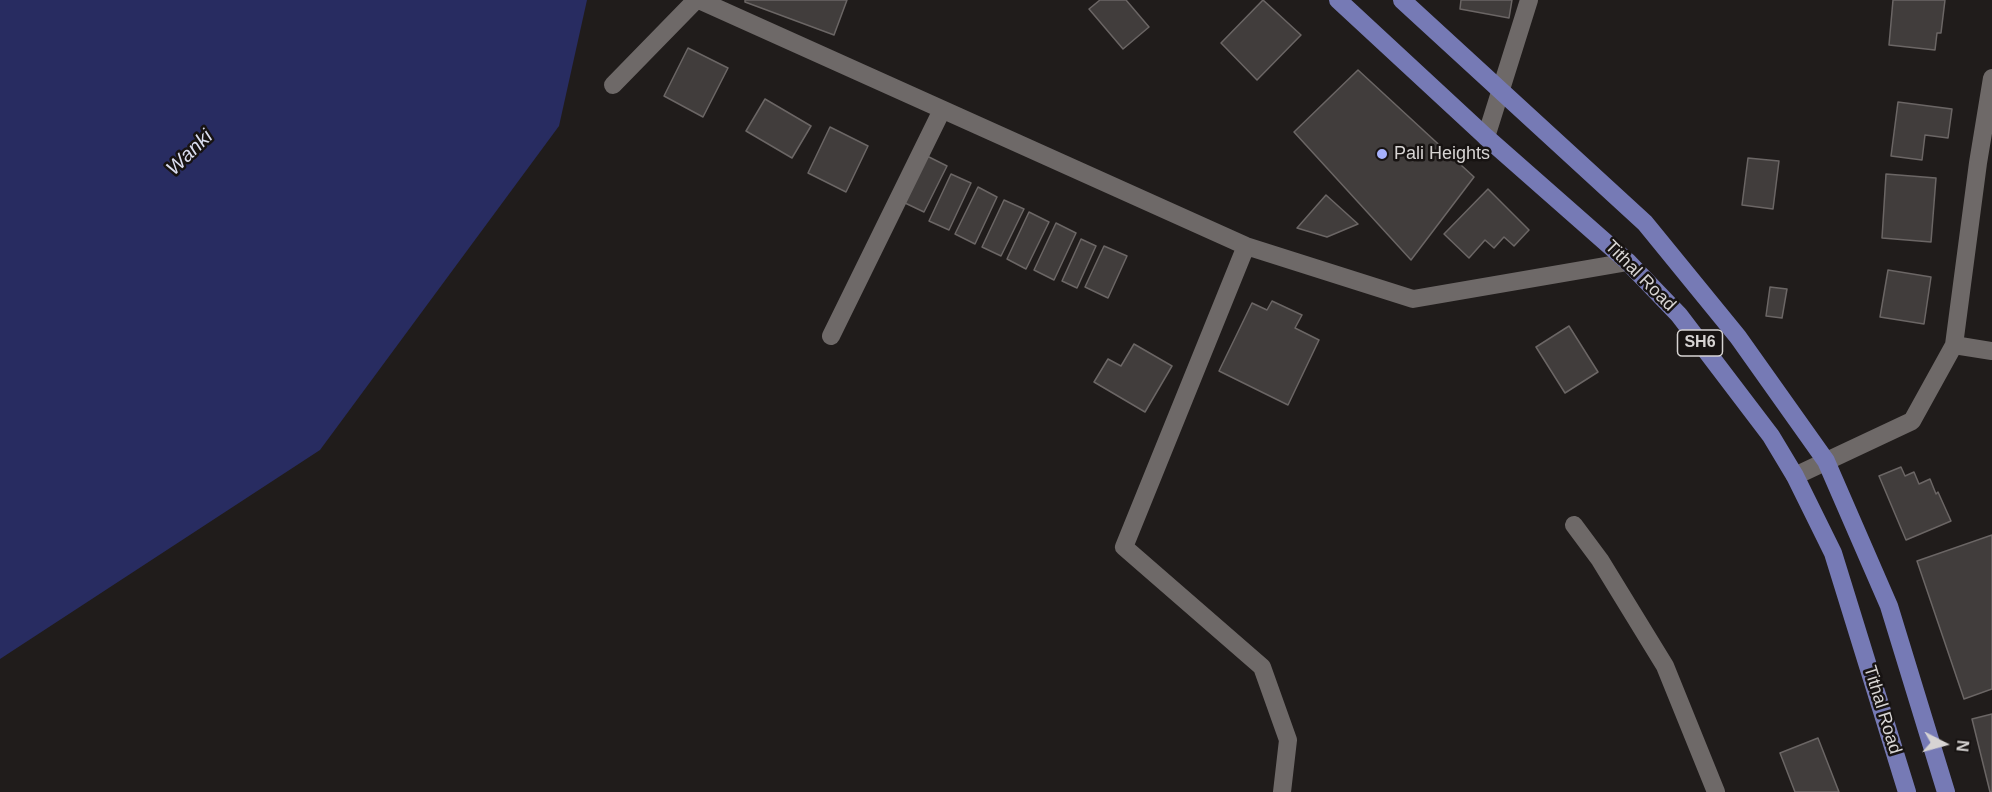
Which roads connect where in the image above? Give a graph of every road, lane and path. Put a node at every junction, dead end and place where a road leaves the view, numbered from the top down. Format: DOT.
graph roads {
  1 [pos="697,0"];
  2 [pos="1338,0"];
  3 [pos="1402,0"];
  4 [pos="1529,0"];
  5 [pos="1992,78"];
  6 [pos="613,85"];
  7 [pos="1501,89"];
  8 [pos="942,110"];
  9 [pos="1486,137"];
  10 [pos="1985,164"];
  11 [pos="1245,246"];
  12 [pos="1628,261"];
  13 [pos="831,336"];
  14 [pos="1954,345"];
  15 [pos="1992,351"];
  16 [pos="1826,461"];
  17 [pos="1795,476"];
  18 [pos="1574,525"];
  19 [pos="1282,792"];
  20 [pos="1716,792"];
  21 [pos="1907,792"];
  22 [pos="1947,792"];
  1 -- 6 [label="street"];
  1 -- 8 [label="street"];
  2 -- 9 [label="main road, Tithal Road / SH6"];
  3 -- 7 [label="main road"];
  4 -- 7 [label="street"];
  5 -- 10 [label="street"];
  7 -- 9 [label="street"];
  7 -- 16 [label="main road"];
  8 -- 11 [label="street"];
  8 -- 13 [label="street"];
  9 -- 12 [label="main road, Tithal Road / SH6"];
  10 -- 14 [label="street"];
  11 -- 12 [label="street"];
  11 -- 19 [label="street"];
  12 -- 17 [label="main road, Tithal Road / SH6"];
  14 -- 15 [label="street"];
  14 -- 16 [label="street"];
  16 -- 17 [label="street"];
  16 -- 22 [label="main road"];
  17 -- 21 [label="main road, Tithal Road / SH6"];
  18 -- 20 [label="street"];
}
